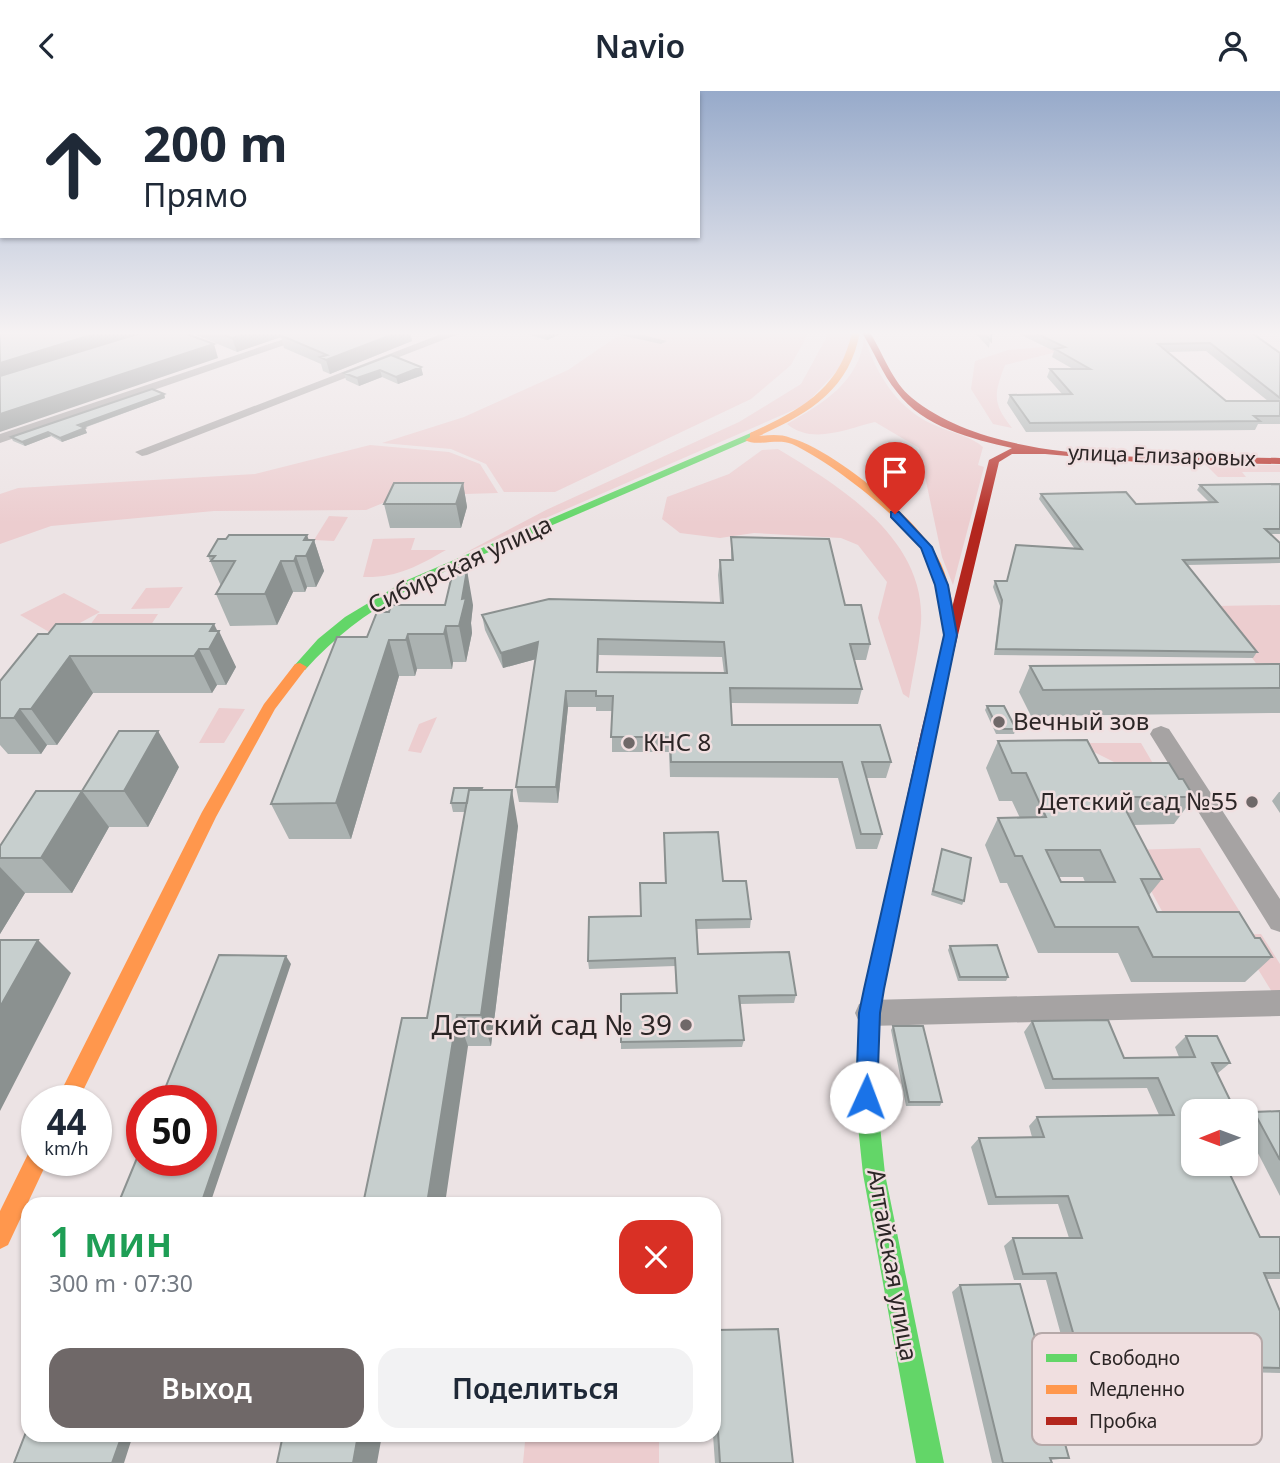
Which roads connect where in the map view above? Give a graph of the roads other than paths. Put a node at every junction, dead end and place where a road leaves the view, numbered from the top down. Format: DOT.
graph roads {
  1 [pos="131,395"];
  2 [pos="292,395"];
  3 [pos="822,395"];
  4 [pos="906,395"];
  5 [pos="923,395"];
  6 [pos="0,439"];
  7 [pos="742,442"];
  8 [pos="1044,451"];
  9 [pos="1280,451"];
  10 [pos="142,452"];
  11 [pos="1280,461"];
  12 [pos="951,635"];
  13 [pos="1161,734"];
  14 [pos="1280,921"];
  15 [pos="1280,1003"];
  16 [pos="870,1013"];
  17 [pos="75,1085"];
  18 [pos="28,1176"];
  19 [pos="4,1221"];
  20 [pos="930,1463"];
  1 -- 6 [label="street"];
  2 -- 10 [label="street"];
  3 -- 7 [label="main road, Сибирская улица"];
  4 -- 8 [label="main road"];
  5 -- 9 [label="main road, улица Елизаровых"];
  7 -- 12 [label="main road"];
  7 -- 17 [label="main road, Сибирская улица"];
  8 -- 11 [label="main road, улица Елизаровых"];
  8 -- 12 [label="main road, Алтайская улица"];
  12 -- 16 [label="main road, Алтайская улица"];
  13 -- 14 [label="street"];
  15 -- 16 [label="street"];
  16 -- 20 [label="main road, Алтайская улица"];
  18 -- 19 [label="main road"];
}
